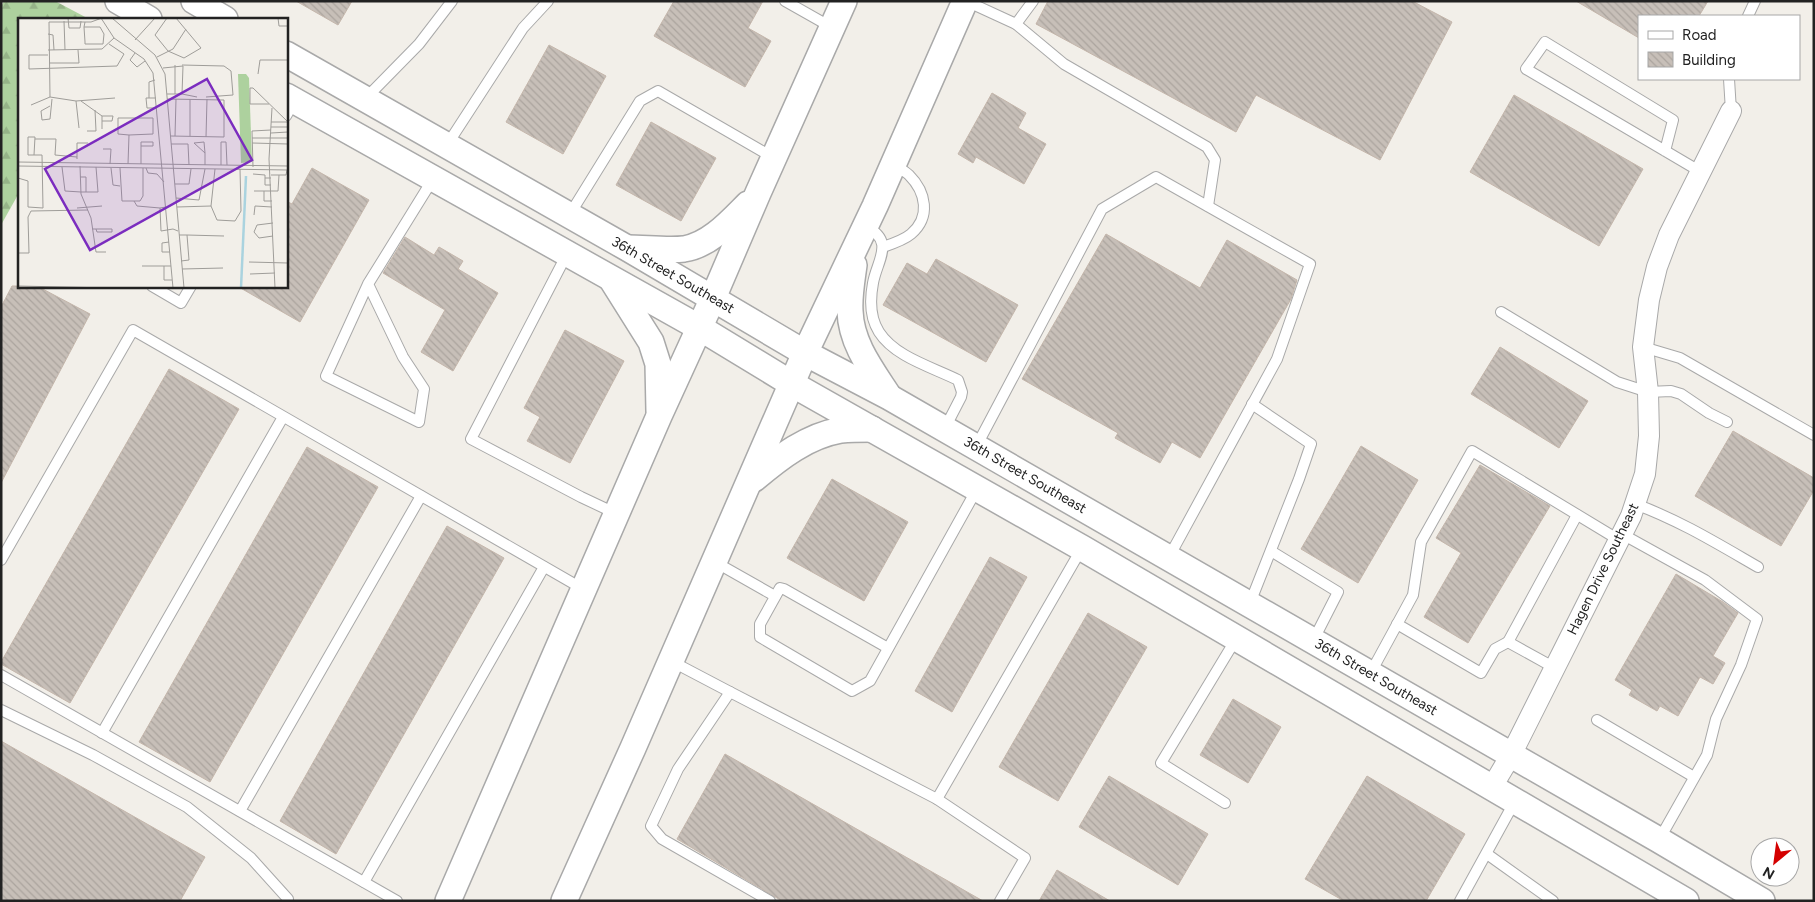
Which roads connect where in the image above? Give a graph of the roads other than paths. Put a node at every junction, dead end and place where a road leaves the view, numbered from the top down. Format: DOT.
graph roads {
  1 [pos="118,1"];
  2 [pos="194,1"];
  3 [pos="452,1"];
  4 [pos="785,1"];
  5 [pos="844,1"];
  6 [pos="965,1"];
  7 [pos="1033,1"];
  8 [pos="1755,1"];
  9 [pos="543,3"];
  10 [pos="1748,15"];
  11 [pos="147,18"];
  12 [pos="223,18"];
  13 [pos="1016,24"];
  14 [pos="832,28"];
  15 [pos="288,55"];
  16 [pos="1729,80"];
  17 [pos="365,99"];
  18 [pos="289,104"];
  19 [pos="1730,111"];
  20 [pos="447,146"];
  21 [pos="1665,151"];
  22 [pos="774,158"];
  23 [pos="893,164"];
  24 [pos="1701,172"];
  25 [pos="433,178"];
  26 [pos="758,193"];
  27 [pos="1208,206"];
  28 [pos="569,215"];
  29 [pos="860,237"];
  30 [pos="883,247"];
  31 [pos="627,248"];
  32 [pos="567,254"];
  33 [pos="611,278"];
  34 [pos="368,284"];
  35 [pos="155,288"];
  36 [pos="190,288"];
  37 [pos="713,298"];
  38 [pos="1502,312"];
  39 [pos="700,328"];
  40 [pos="1643,347"];
  41 [pos="805,353"];
  42 [pos="792,384"];
  43 [pos="1648,392"];
  44 [pos="889,397"];
  45 [pos="1252,404"];
  46 [pos="659,416"];
  47 [pos="283,417"];
  48 [pos="1727,422"];
  49 [pos="872,429"];
  50 [pos="944,429"];
  51 [pos="1814,435"];
  52 [pos="976,447"];
  53 [pos="749,484"];
  54 [pos="977,488"];
  55 [pos="421,496"];
  56 [pos="1635,504"];
  57 [pos="617,514"];
  58 [pos="1577,515"];
  59 [pos="1621,537"];
  60 [pos="1082,548"];
  61 [pos="1271,552"];
  62 [pos="1169,558"];
  63 [pos="1,560"];
  64 [pos="715,561"];
  65 [pos="544,567"];
  66 [pos="1758,567"];
  67 [pos="584,590"];
  68 [pos="775,596"];
  69 [pos="1249,604"];
  70 [pos="1397,624"];
  71 [pos="1237,638"];
  72 [pos="1314,641"];
  73 [pos="1508,642"];
  74 [pos="888,648"];
  75 [pos="671,661"];
  76 [pos="1555,668"];
  77 [pos="1370,674"];
  78 [pos="1,675"];
  79 [pos="730,692"];
  80 [pos="1,710"];
  81 [pos="1597,720"];
  82 [pos="102,733"];
  83 [pos="1510,754"];
  84 [pos="1694,777"];
  85 [pos="1492,787"];
  86 [pos="937,799"];
  87 [pos="1516,800"];
  88 [pos="1225,803"];
  89 [pos="240,811"];
  90 [pos="1659,840"];
  91 [pos="1487,854"];
  92 [pos="464,868"];
  93 [pos="364,882"];
  94 [pos="568,897"];
  95 [pos="288,900"];
  96 [pos="398,901"];
  97 [pos="448,901"];
  98 [pos="464,901"];
  99 [pos="770,901"];
  100 [pos="1000,901"];
  101 [pos="1460,901"];
  102 [pos="1552,901"];
  103 [pos="1686,901"];
  104 [pos="1762,901"];
  1 -- 11 [label="street"];
  2 -- 12 [label="street"];
  3 -- 17 [label="lane"];
  4 -- 14 [label="lane"];
  5 -- 14 [label="street"];
  6 -- 13 [label="lane"];
  6 -- 23 [label="street"];
  7 -- 13 [label="lane"];
  8 -- 10 [label="lane"];
  9 -- 20 [label="lane"];
  13 -- 27 [label="lane"];
  14 -- 22 [label="street"];
  15 -- 17 [label="street, 36th Street Southeast"];
  16 -- 19 [label="lane"];
  17 -- 20 [label="street, 36th Street Southeast"];
  18 -- 25 [label="street"];
  19 -- 24 [label="street, Hagen Drive Southeast"];
  20 -- 28 [label="street, 36th Street Southeast"];
  21 -- 21 [label="lane"];
  21 -- 24 [label="lane"];
  22 -- 26 [label="street"];
  22 -- 28 [label="lane"];
  23 -- 29 [label="street"];
  23 -- 30 [label="lane"];
  24 -- 40 [label="street, Hagen Drive Southeast"];
  25 -- 32 [label="street"];
  25 -- 34 [label="lane"];
  26 -- 31 [label="street"];
  26 -- 37 [label="street"];
  27 -- 45 [label="lane"];
  27 -- 52 [label="lane"];
  28 -- 31 [label="street, 36th Street Southeast"];
  29 -- 30 [label="lane"];
  29 -- 41 [label="street"];
  29 -- 44 [label="street"];
  30 -- 50 [label="lane"];
  31 -- 37 [label="street, 36th Street Southeast"];
  32 -- 33 [label="street"];
  32 -- 57 [label="lane"];
  33 -- 39 [label="street"];
  33 -- 46 [label="street"];
  34 -- 34 [label="lane"];
  35 -- 36 [label="lane"];
  37 -- 39 [label="street"];
  37 -- 41 [label="street, 36th Street Southeast"];
  38 -- 43 [label="lane"];
  39 -- 42 [label="street"];
  39 -- 46 [label="street"];
  40 -- 43 [label="street, Hagen Drive Southeast"];
  40 -- 51 [label="lane"];
  41 -- 42 [label="street"];
  41 -- 44 [label="street, 36th Street Southeast"];
  42 -- 49 [label="street"];
  42 -- 53 [label="street"];
  43 -- 48 [label="lane"];
  43 -- 56 [label="street, Hagen Drive Southeast"];
  44 -- 50 [label="street, 36th Street Southeast"];
  45 -- 61 [label="lane"];
  45 -- 62 [label="lane"];
  46 -- 57 [label="street"];
  47 -- 55 [label="lane"];
  47 -- 63 [label="lane"];
  47 -- 82 [label="lane"];
  49 -- 53 [label="street"];
  49 -- 54 [label="street"];
  50 -- 52 [label="street, 36th Street Southeast"];
  52 -- 62 [label="street, 36th Street Southeast"];
  53 -- 64 [label="street"];
  54 -- 60 [label="street"];
  54 -- 74 [label="lane"];
  55 -- 65 [label="lane"];
  55 -- 89 [label="lane"];
  56 -- 59 [label="street, Hagen Drive Southeast"];
  56 -- 66 [label="lane"];
  57 -- 67 [label="street"];
  58 -- 59 [label="lane"];
  58 -- 70 [label="lane"];
  58 -- 73 [label="lane"];
  59 -- 76 [label="street, Hagen Drive Southeast"];
  59 -- 84 [label="lane"];
  60 -- 71 [label="street"];
  60 -- 86 [label="lane"];
  61 -- 69 [label="lane"];
  61 -- 72 [label="lane"];
  62 -- 69 [label="street, 36th Street Southeast"];
  64 -- 68 [label="lane"];
  64 -- 75 [label="street"];
  65 -- 67 [label="lane"];
  65 -- 93 [label="lane"];
  67 -- 92 [label="street"];
  68 -- 74 [label="lane"];
  68 -- 74 [label="lane"];
  69 -- 72 [label="street, 36th Street Southeast"];
  70 -- 73 [label="lane"];
  70 -- 77 [label="lane"];
  71 -- 85 [label="street"];
  71 -- 88 [label="lane"];
  72 -- 77 [label="street, 36th Street Southeast"];
  73 -- 76 [label="lane"];
  75 -- 79 [label="lane"];
  75 -- 94 [label="street"];
  76 -- 83 [label="street, Hagen Drive Southeast"];
  77 -- 83 [label="street, 36th Street Southeast"];
  78 -- 82 [label="lane"];
  79 -- 86 [label="lane"];
  79 -- 99 [label="lane"];
  80 -- 95 [label="lane"];
  81 -- 84 [label="lane"];
  82 -- 89 [label="lane"];
  83 -- 85 [label="street, Hagen Drive Southeast"];
  83 -- 90 [label="street, 36th Street Southeast"];
  84 -- 90 [label="lane"];
  85 -- 87 [label="street"];
  86 -- 100 [label="lane"];
  87 -- 91 [label="lane"];
  87 -- 103 [label="street"];
  89 -- 93 [label="lane"];
  90 -- 104 [label="street, 36th Street Southeast"];
  91 -- 101 [label="lane"];
  91 -- 102 [label="lane"];
  92 -- 97 [label="street"];
  92 -- 98 [label="street"];
  93 -- 96 [label="lane"];
}
